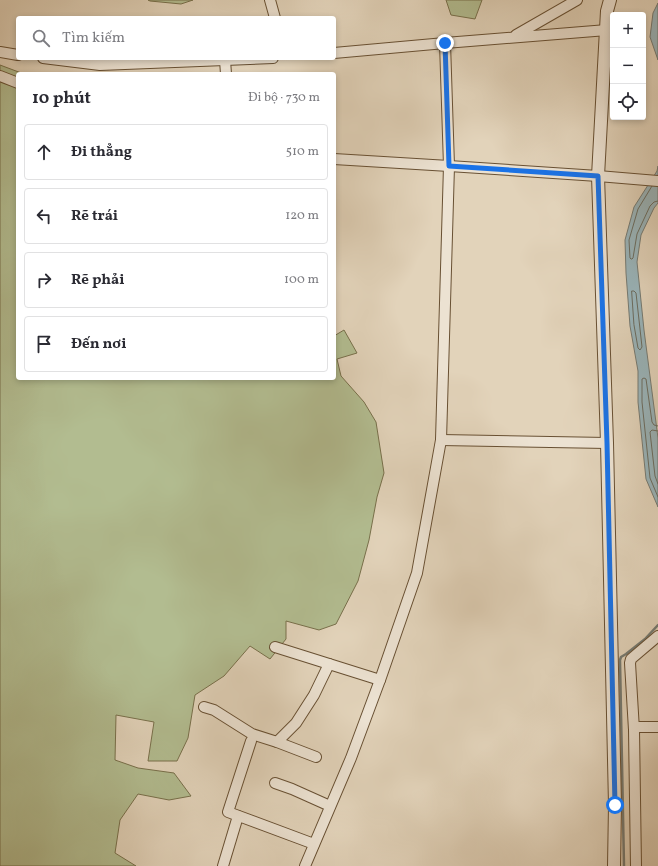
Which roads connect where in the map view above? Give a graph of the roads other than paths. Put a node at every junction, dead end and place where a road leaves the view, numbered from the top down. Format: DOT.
graph roads {
  1 [pos="270,0"];
  2 [pos="577,0"];
  3 [pos="610,0"];
  4 [pos="274,16"];
  5 [pos="607,30"];
  6 [pos="513,37"];
  7 [pos="445,43"];
  8 [pos="0,52"];
  9 [pos="336,53"];
  10 [pos="16,55"];
  11 [pos="59,60"];
  12 [pos="226,60"];
  13 [pos="226,72"];
  14 [pos="0,76"];
  15 [pos="16,82"];
  16 [pos="336,160"];
  17 [pos="449,166"];
  18 [pos="598,176"];
  19 [pos="658,181"];
  20 [pos="441,440"];
  21 [pos="607,443"];
  22 [pos="658,636"];
  23 [pos="275,647"];
  24 [pos="329,664"];
  25 [pos="380,680"];
  26 [pos="204,707"];
  27 [pos="658,726"];
  28 [pos="634,727"];
  29 [pos="251,741"];
  30 [pos="277,742"];
  31 [pos="316,757"];
  32 [pos="274,783"];
  33 [pos="330,806"];
  34 [pos="238,816"];
  35 [pos="314,844"];
  36 [pos="223,866"];
  37 [pos="305,866"];
  38 [pos="614,866"];
  39 [pos="636,866"];
  1 -- 4 [label="street"];
  2 -- 6 [label="street"];
  3 -- 5 [label="street"];
  5 -- 6 [label="street"];
  5 -- 18 [label="street"];
  6 -- 7 [label="street"];
  7 -- 9 [label="street"];
  7 -- 17 [label="street"];
  8 -- 10 [label="street"];
  11 -- 12 [label="street"];
  12 -- 13 [label="street"];
  14 -- 15 [label="street"];
  16 -- 17 [label="street"];
  17 -- 18 [label="street"];
  17 -- 20 [label="street"];
  18 -- 19 [label="street"];
  18 -- 21 [label="street"];
  20 -- 21 [label="street"];
  20 -- 25 [label="street"];
  21 -- 38 [label="street"];
  22 -- 28 [label="street"];
  23 -- 24 [label="street"];
  24 -- 25 [label="street"];
  24 -- 30 [label="street"];
  25 -- 33 [label="street"];
  26 -- 30 [label="street"];
  27 -- 28 [label="street"];
  28 -- 39 [label="street"];
  29 -- 34 [label="street"];
  30 -- 31 [label="street"];
  32 -- 33 [label="street"];
  33 -- 35 [label="street"];
  34 -- 35 [label="street"];
  34 -- 36 [label="street"];
  35 -- 37 [label="street"];
}
